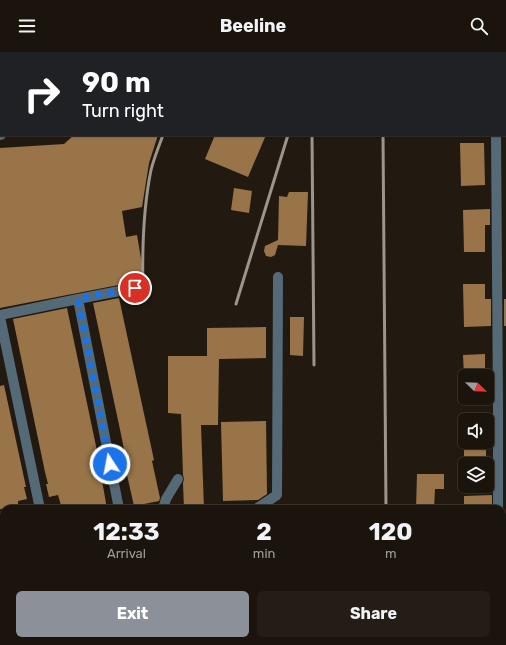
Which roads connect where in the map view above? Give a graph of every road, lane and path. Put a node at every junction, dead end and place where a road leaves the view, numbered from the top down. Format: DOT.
graph roads {
  1 [pos="496,136"];
  2 [pos="501,165"];
  3 [pos="278,278"];
  4 [pos="135,288"];
  5 [pos="78,299"];
  6 [pos="0,316"];
  7 [pos="502,405"];
  8 [pos="178,480"];
  9 [pos="39,505"];
  10 [pos="118,505"];
  11 [pos="164,505"];
  12 [pos="262,505"];
  13 [pos="498,505"];
  1 -- 2 [label="lane"];
  2 -- 7 [label="lane"];
  3 -- 12 [label="lane"];
  4 -- 5 [label="lane"];
  5 -- 6 [label="lane"];
  5 -- 10 [label="lane"];
  6 -- 9 [label="lane"];
  7 -- 13 [label="lane"];
  8 -- 11 [label="lane"];
}
